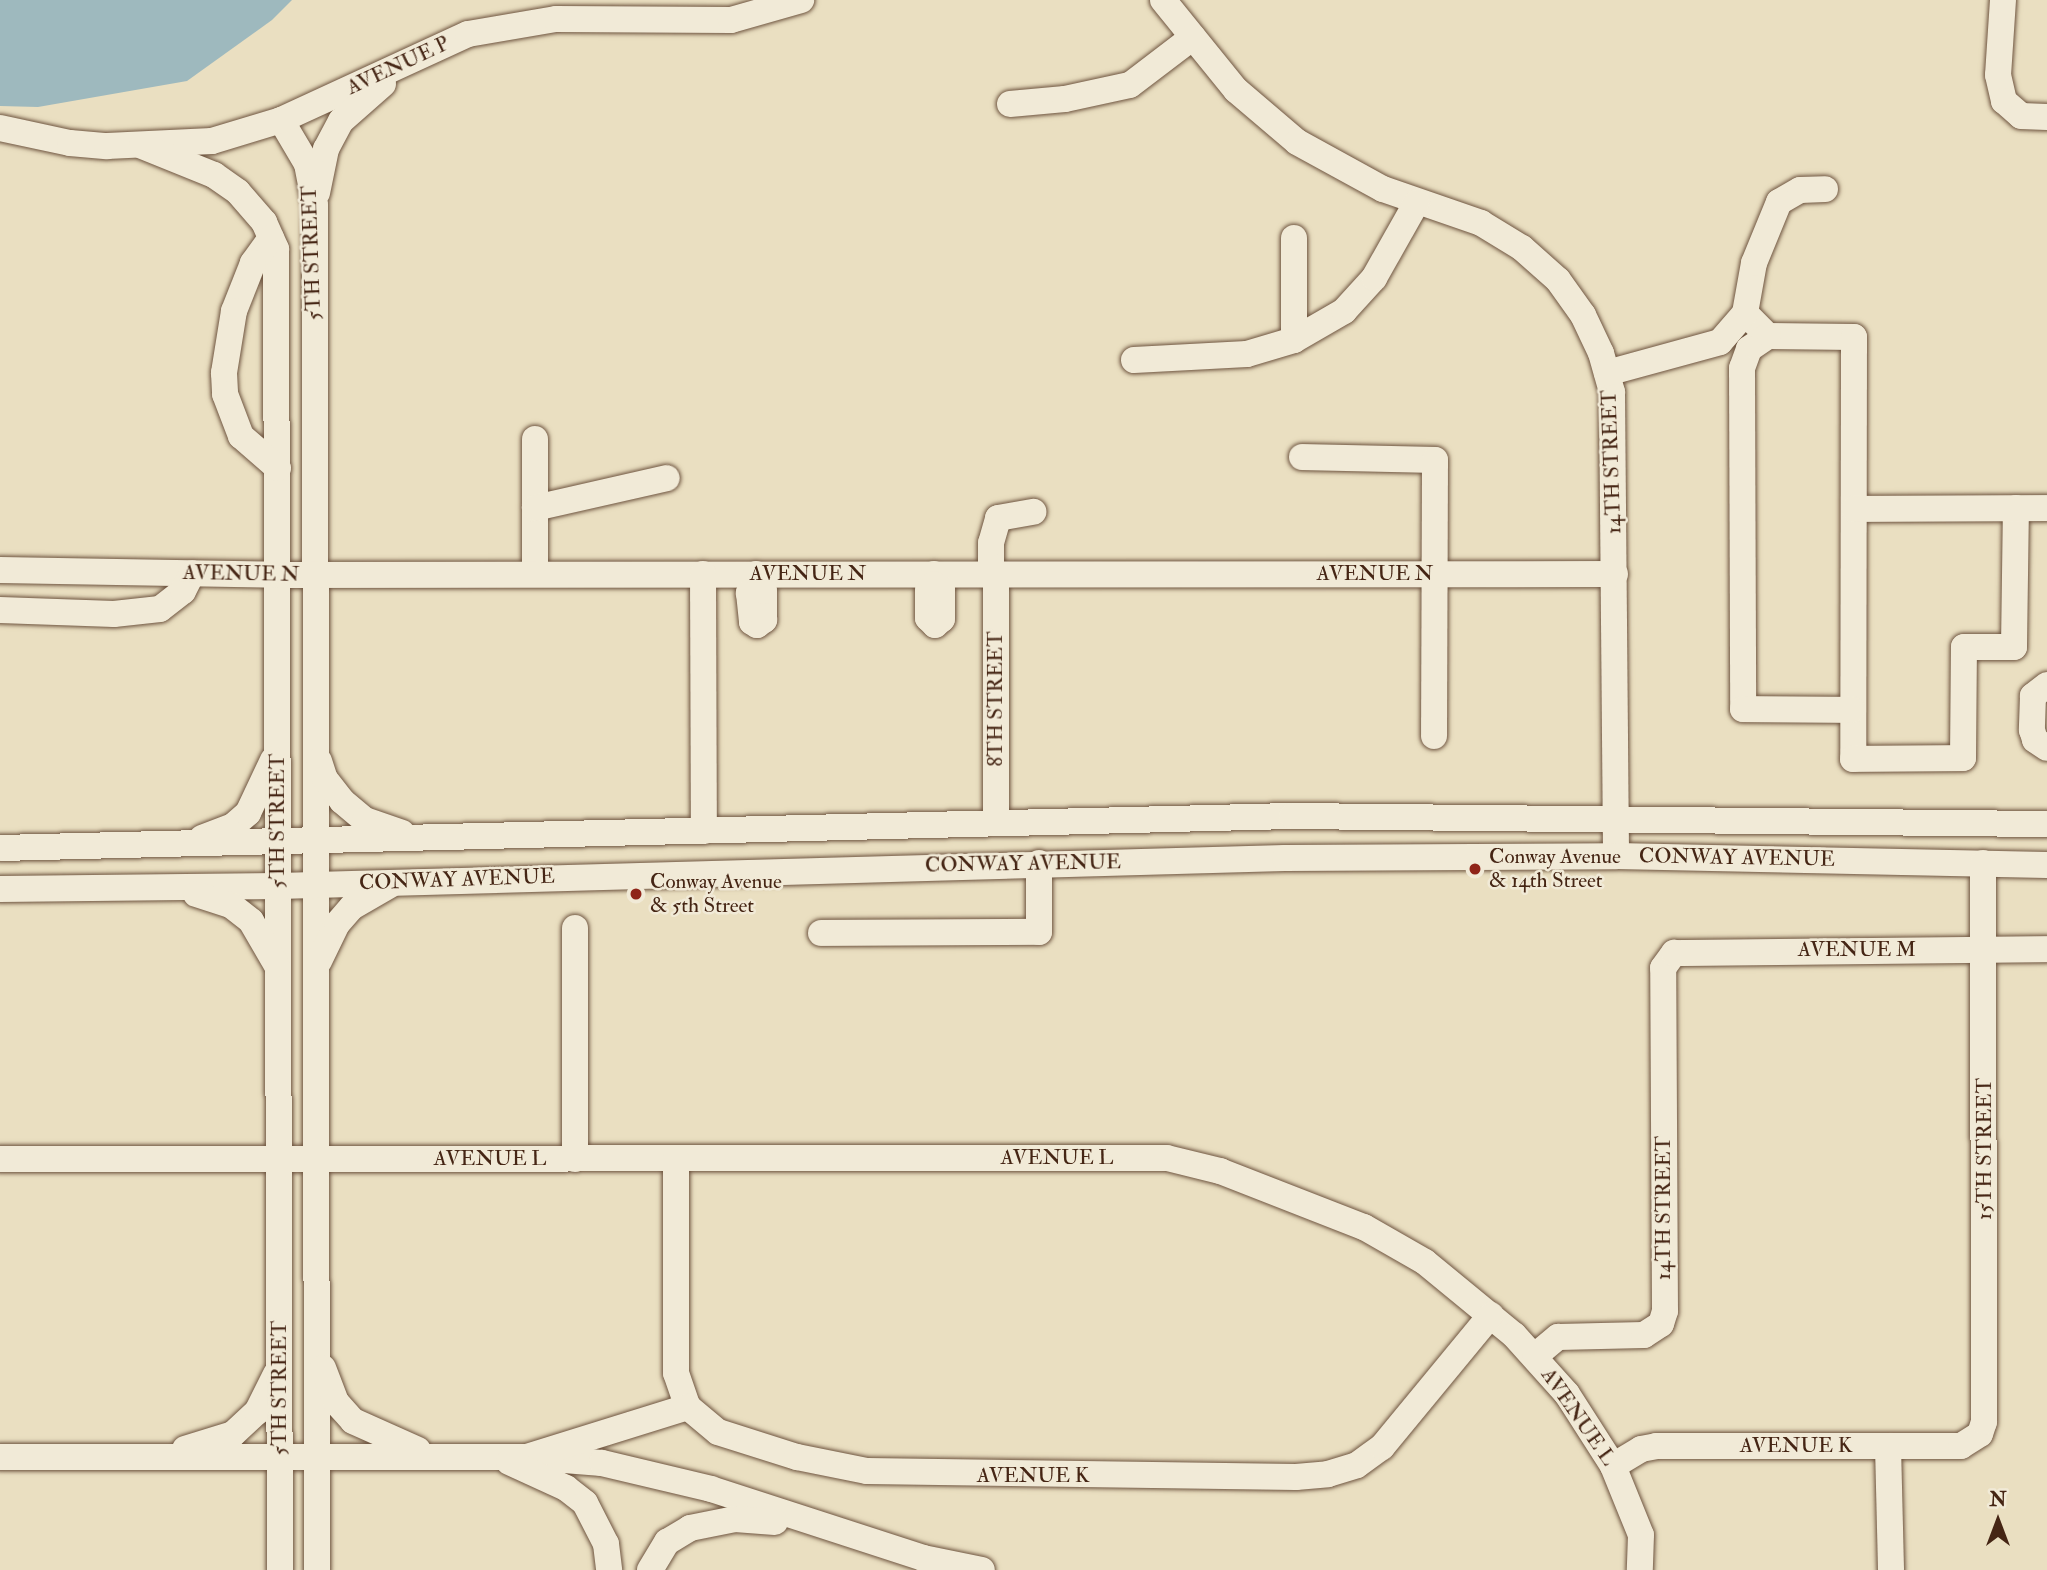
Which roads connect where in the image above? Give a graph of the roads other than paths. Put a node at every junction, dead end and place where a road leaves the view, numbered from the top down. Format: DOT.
graph roads {
  1 [pos="801,0"];
  2 [pos="1163,0"];
  3 [pos="2003,0"];
  4 [pos="1193,37"];
  5 [pos="427,52"];
  6 [pos="1010,104"];
  7 [pos="2047,117"];
  8 [pos="281,120"];
  9 [pos="0,128"];
  10 [pos="142,146"];
  11 [pos="1825,189"];
  12 [pos="1417,202"];
  13 [pos="315,205"];
  14 [pos="271,238"];
  15 [pos="1294,238"];
  16 [pos="1745,313"];
  17 [pos="1768,336"];
  18 [pos="1294,340"];
  19 [pos="1134,360"];
  20 [pos="1607,373"];
  21 [pos="535,439"];
  22 [pos="1302,457"];
  23 [pos="278,468"];
  24 [pos="667,478"];
  25 [pos="535,508"];
  26 [pos="2016,508"];
  27 [pos="2047,508"];
  28 [pos="1854,509"];
  29 [pos="1033,512"];
  30 [pos="0,570"];
  31 [pos="192,573"];
  32 [pos="1435,574"];
  33 [pos="278,575"];
  34 [pos="316,575"];
  35 [pos="535,575"];
  36 [pos="703,575"];
  37 [pos="993,575"];
  38 [pos="1615,575"];
  39 [pos="0,610"];
  40 [pos="2047,685"];
  41 [pos="1852,710"];
  42 [pos="278,735"];
  43 [pos="1434,736"];
  44 [pos="2047,748"];
  45 [pos="316,753"];
  46 [pos="1616,817"];
  47 [pos="996,823"];
  48 [pos="2047,824"];
  49 [pos="704,831"];
  50 [pos="423,839"];
  51 [pos="317,842"];
  52 [pos="279,843"];
  53 [pos="178,846"];
  54 [pos="0,848"];
  55 [pos="1616,856"];
  56 [pos="1039,863"];
  57 [pos="1983,863"];
  58 [pos="2047,865"];
  59 [pos="398,882"];
  60 [pos="316,885"];
  61 [pos="278,886"];
  62 [pos="164,887"];
  63 [pos="0,889"];
  64 [pos="575,928"];
  65 [pos="821,933"];
  66 [pos="1986,949"];
  67 [pos="2047,949"];
  68 [pos="1668,957"];
  69 [pos="278,969"];
  70 [pos="316,969"];
  71 [pos="0,1159"];
  72 [pos="316,1159"];
  73 [pos="575,1159"];
  74 [pos="676,1159"];
  75 [pos="278,1161"];
  76 [pos="1491,1315"];
  77 [pos="317,1352"];
  78 [pos="1535,1356"];
  79 [pos="280,1362"];
  80 [pos="688,1407"];
  81 [pos="1980,1434"];
  82 [pos="1888,1446"];
  83 [pos="0,1457"];
  84 [pos="154,1457"];
  85 [pos="280,1457"];
  86 [pos="317,1457"];
  87 [pos="436,1457"];
  88 [pos="497,1457"];
  89 [pos="527,1457"];
  90 [pos="1613,1466"];
  91 [pos="808,1524"];
  92 [pos="280,1570"];
  93 [pos="317,1570"];
  94 [pos="609,1570"];
  95 [pos="650,1570"];
  96 [pos="982,1570"];
  97 [pos="1640,1570"];
  98 [pos="1891,1570"];
  1 -- 5 [label="street, AVENUE P"];
  2 -- 4 [label="street, 14TH STREET"];
  3 -- 7 [label="street"];
  4 -- 6 [label="street"];
  4 -- 12 [label="street, 14TH STREET"];
  5 -- 8 [label="street, AVENUE P"];
  5 -- 13 [label="street"];
  8 -- 10 [label="street, AVENUE P"];
  8 -- 13 [label="street, 5TH STREET"];
  9 -- 10 [label="street, AVENUE P"];
  10 -- 14 [label="street, 5TH STREET"];
  11 -- 16 [label="street"];
  12 -- 18 [label="street"];
  12 -- 20 [label="street, 14TH STREET"];
  13 -- 34 [label="street, 5TH STREET"];
  14 -- 23 [label="street, 5TH STREET"];
  14 -- 23 [label="street"];
  15 -- 18 [label="street"];
  16 -- 17 [label="street"];
  16 -- 20 [label="street"];
  17 -- 28 [label="street"];
  17 -- 41 [label="street"];
  18 -- 19 [label="street"];
  20 -- 38 [label="street, 14TH STREET"];
  21 -- 25 [label="street"];
  22 -- 32 [label="street"];
  23 -- 33 [label="street, 5TH STREET"];
  24 -- 25 [label="street"];
  25 -- 35 [label="street"];
  26 -- 27 [label="street"];
  26 -- 28 [label="street"];
  26 -- 41 [label="street"];
  28 -- 41 [label="street"];
  29 -- 37 [label="street, 8TH STREET"];
  30 -- 31 [label="street, AVENUE N"];
  31 -- 33 [label="street, AVENUE N"];
  31 -- 39 [label="street"];
  32 -- 37 [label="street, AVENUE N"];
  32 -- 38 [label="street, AVENUE N"];
  32 -- 43 [label="street"];
  33 -- 34 [label="street, AVENUE N"];
  33 -- 42 [label="street, 5TH STREET"];
  34 -- 35 [label="street, AVENUE N"];
  34 -- 45 [label="street, 5TH STREET"];
  35 -- 36 [label="street, AVENUE N"];
  36 -- 37 [label="street, AVENUE N"];
  36 -- 49 [label="street"];
  37 -- 47 [label="street, 8TH STREET"];
  38 -- 46 [label="street, 14TH STREET"];
  40 -- 44 [label="street"];
  42 -- 52 [label="street, 5TH STREET"];
  42 -- 53 [label="street"];
  45 -- 50 [label="street"];
  45 -- 51 [label="street, 5TH STREET"];
  46 -- 47 [label="street, CONWAY AVENUE"];
  46 -- 48 [label="street, CONWAY AVENUE"];
  46 -- 55 [label="street, 14TH STREET"];
  47 -- 49 [label="street, CONWAY AVENUE"];
  49 -- 50 [label="street, CONWAY AVENUE"];
  50 -- 51 [label="street, CONWAY AVENUE"];
  51 -- 52 [label="street, CONWAY AVENUE"];
  51 -- 60 [label="street, 5TH STREET"];
  52 -- 53 [label="street, CONWAY AVENUE"];
  52 -- 61 [label="street, 5TH STREET"];
  53 -- 54 [label="street, CONWAY AVENUE"];
  55 -- 56 [label="street, CONWAY AVENUE"];
  55 -- 57 [label="street, CONWAY AVENUE"];
  56 -- 59 [label="street, CONWAY AVENUE"];
  56 -- 65 [label="street"];
  57 -- 58 [label="street, CONWAY AVENUE"];
  57 -- 66 [label="street, 15TH STREET"];
  59 -- 60 [label="street, CONWAY AVENUE"];
  59 -- 70 [label="street"];
  60 -- 61 [label="street, CONWAY AVENUE"];
  60 -- 70 [label="street, 5TH STREET"];
  61 -- 62 [label="street, CONWAY AVENUE"];
  61 -- 69 [label="street, 5TH STREET"];
  62 -- 63 [label="street, CONWAY AVENUE"];
  62 -- 69 [label="street"];
  64 -- 73 [label="street"];
  66 -- 67 [label="street, AVENUE M"];
  66 -- 68 [label="street, AVENUE M"];
  66 -- 81 [label="street, 15TH STREET"];
  68 -- 78 [label="street, 14TH STREET"];
  69 -- 75 [label="street, 5TH STREET"];
  70 -- 72 [label="street, 5TH STREET"];
  71 -- 75 [label="street, AVENUE L"];
  72 -- 73 [label="street, AVENUE L"];
  72 -- 75 [label="street, AVENUE L"];
  72 -- 77 [label="street, 5TH STREET"];
  73 -- 74 [label="street, AVENUE L"];
  74 -- 76 [label="street, AVENUE L"];
  74 -- 80 [label="street"];
  75 -- 79 [label="street, 5TH STREET"];
  76 -- 78 [label="street, AVENUE L"];
  76 -- 80 [label="street, AVENUE K"];
  77 -- 86 [label="street, 5TH STREET"];
  77 -- 87 [label="street"];
  78 -- 90 [label="street, AVENUE L"];
  79 -- 84 [label="street"];
  79 -- 85 [label="street, 5TH STREET"];
  80 -- 89 [label="street"];
  81 -- 82 [label="street, AVENUE K"];
  82 -- 90 [label="street, AVENUE K"];
  82 -- 98 [label="street"];
  83 -- 84 [label="street"];
  84 -- 85 [label="street"];
  85 -- 86 [label="street"];
  85 -- 92 [label="street, 5TH STREET"];
  86 -- 87 [label="street"];
  86 -- 93 [label="street, 5TH STREET"];
  87 -- 88 [label="street"];
  88 -- 89 [label="street"];
  88 -- 94 [label="street"];
  89 -- 91 [label="street"];
  90 -- 97 [label="street, AVENUE L"];
  91 -- 95 [label="street"];
  91 -- 96 [label="street"];
}
